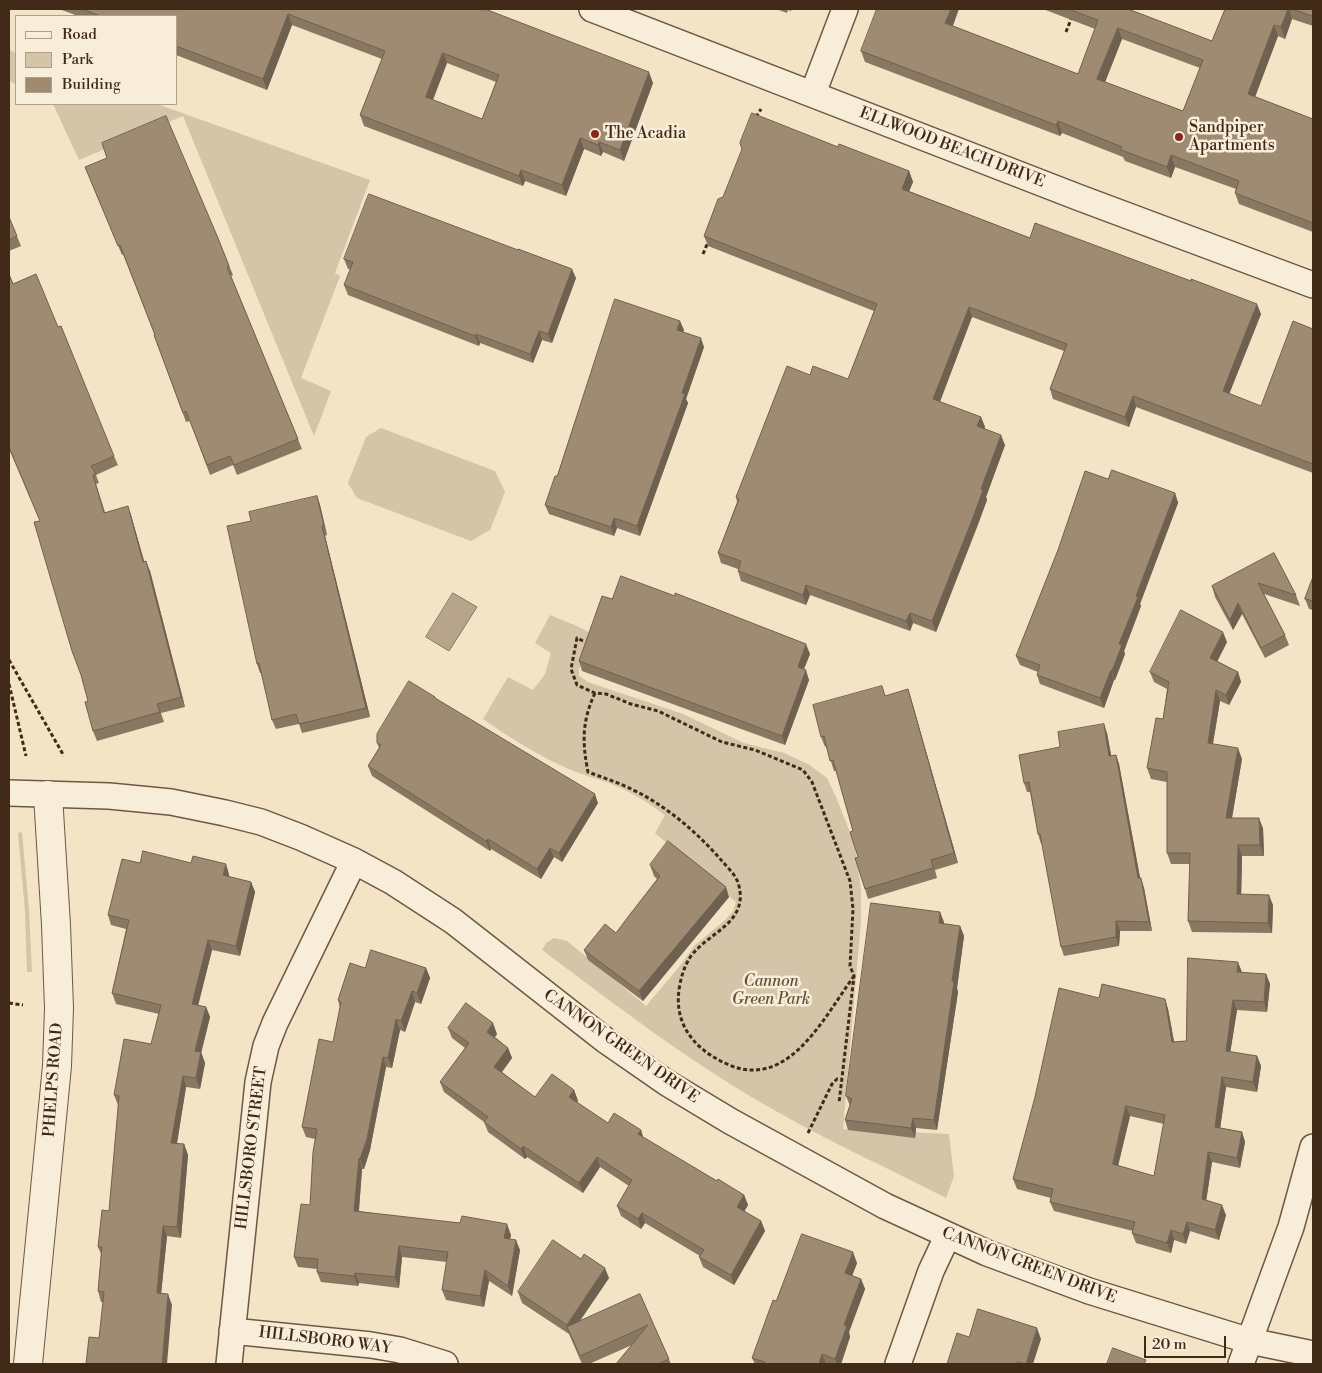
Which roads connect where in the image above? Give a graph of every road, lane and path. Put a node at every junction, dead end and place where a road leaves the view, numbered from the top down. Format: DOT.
graph roads {
  1 [pos="592,9"];
  2 [pos="845,9"];
  3 [pos="1074,9"];
  4 [pos="1066,32"];
  5 [pos="813,93"];
  6 [pos="761,109"];
  7 [pos="752,124"];
  8 [pos="710,236"];
  9 [pos="703,254"];
  10 [pos="1313,285"];
  11 [pos="584,641"];
  12 [pos="9,660"];
  13 [pos="9,684"];
  14 [pos="595,693"];
  15 [pos="26,756"];
  16 [pos="64,756"];
  17 [pos="9,793"];
  18 [pos="48,795"];
  19 [pos="354,861"];
  20 [pos="854,976"];
  21 [pos="9,1003"];
  22 [pos="23,1006"];
  23 [pos="842,1078"];
  24 [pos="839,1103"];
  25 [pos="808,1132"];
  26 [pos="1313,1147"];
  27 [pos="947,1237"];
  28 [pos="232,1331"];
  29 [pos="1250,1341"];
  30 [pos="1313,1354"];
  31 [pos="28,1364"];
  32 [pos="229,1364"];
  33 [pos="445,1364"];
  34 [pos="898,1364"];
  35 [pos="1241,1364"];
  1 -- 5 [label="street, ELLWOOD BEACH DRIVE"];
  2 -- 5 [label="street"];
  3 -- 4 [label="path"];
  5 -- 10 [label="street, ELLWOOD BEACH DRIVE"];
  6 -- 7 [label="path"];
  8 -- 9 [label="path"];
  11 -- 14 [label="path"];
  12 -- 16 [label="path"];
  13 -- 15 [label="path"];
  14 -- 20 [label="path"];
  14 -- 20 [label="path"];
  17 -- 18 [label="street, CANNON GREEN DRIVE"];
  18 -- 19 [label="street, CANNON GREEN DRIVE"];
  18 -- 31 [label="street, PHELPS ROAD"];
  19 -- 27 [label="street, CANNON GREEN DRIVE"];
  19 -- 28 [label="street, HILLSBORO STREET"];
  20 -- 23 [label="path"];
  21 -- 22 [label="path"];
  23 -- 24 [label="path"];
  23 -- 25 [label="path"];
  26 -- 29 [label="street"];
  27 -- 29 [label="street, CANNON GREEN DRIVE"];
  27 -- 34 [label="street"];
  28 -- 32 [label="street, HILLSBORO STREET"];
  28 -- 33 [label="street, HILLSBORO WAY"];
  29 -- 30 [label="street, CANNON GREEN DRIVE"];
  29 -- 35 [label="street"];
}
